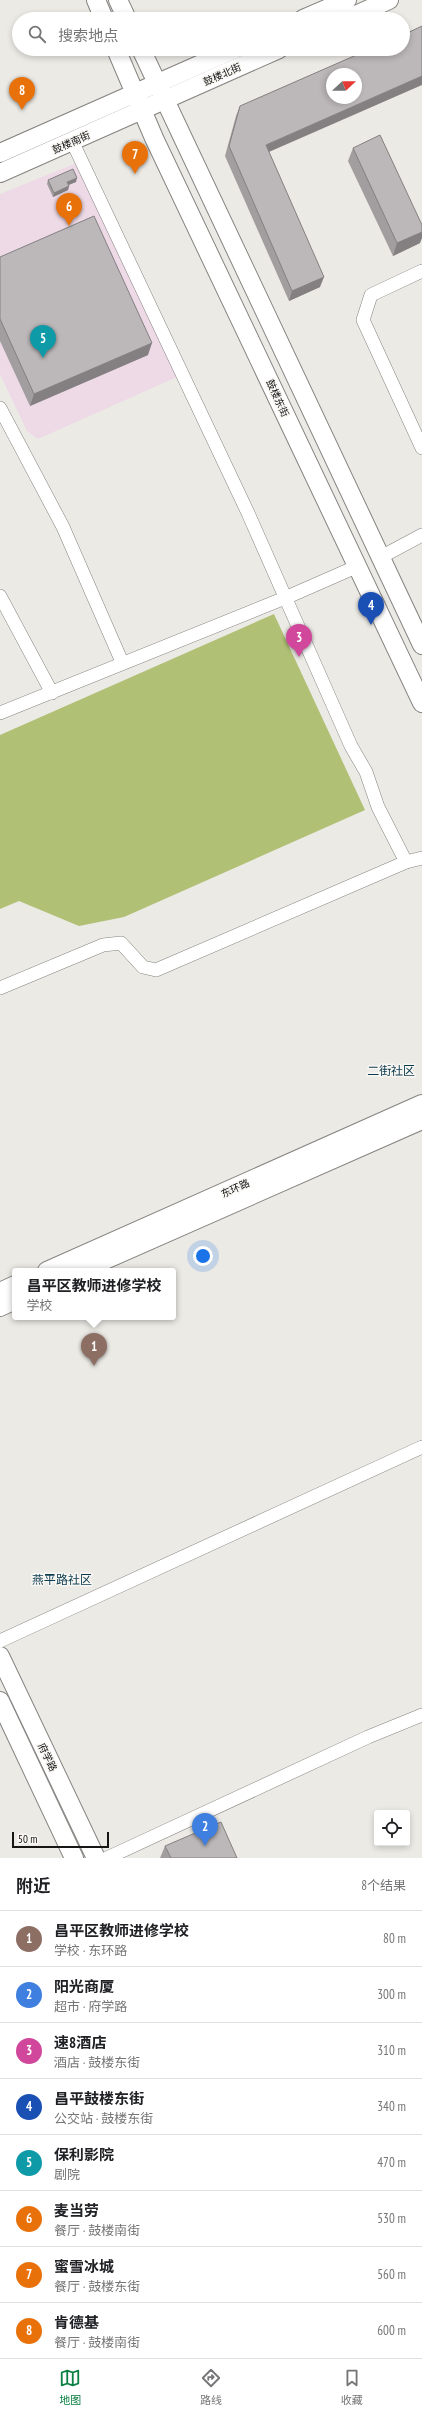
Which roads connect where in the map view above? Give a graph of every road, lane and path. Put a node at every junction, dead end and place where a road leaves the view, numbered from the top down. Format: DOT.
graph roads {
  1 [pos="96,0"];
  2 [pos="118,0"];
  3 [pos="347,0"];
  4 [pos="389,0"];
  5 [pos="101,12"];
  6 [pos="124,12"];
  7 [pos="319,12"];
  8 [pos="362,12"];
  9 [pos="119,56"];
  10 [pos="144,56"];
  11 [pos="219,56"];
  12 [pos="263,56"];
  13 [pos="157,83"];
  14 [pos="134,93"];
  15 [pos="165,100"];
  16 [pos="142,110"];
  17 [pos="72,141"];
  18 [pos="0,153"];
  19 [pos="0,173"];
  20 [pos="422,271"];
  21 [pos="0,408"];
  22 [pos="422,448"];
  23 [pos="422,536"];
  24 [pos="381,557"];
  25 [pos="358,566"];
  26 [pos="0,596"];
  27 [pos="284,598"];
  28 [pos="422,645"];
  29 [pos="122,662"];
  30 [pos="52,693"];
  31 [pos="422,703"];
  32 [pos="0,713"];
  33 [pos="422,858"];
  34 [pos="406,862"];
  35 [pos="0,988"];
  36 [pos="422,1104"];
  37 [pos="422,1120"];
  38 [pos="54,1268"];
  39 [pos="87,1268"];
  40 [pos="12,1286"];
  41 [pos="0,1292"];
  42 [pos="12,1301"];
  43 [pos="0,1307"];
  44 [pos="422,1447"];
  45 [pos="0,1641"];
  46 [pos="0,1656"];
  47 [pos="0,1701"];
  48 [pos="422,1715"];
  49 [pos="74,1858"];
  50 [pos="96,1858"];
  51 [pos="107,1858"];
  1 -- 5 [label="street"];
  2 -- 6 [label="street"];
  3 -- 7 [label="street"];
  4 -- 8 [label="street"];
  9 -- 14 [label="street, 鼓楼东街"];
  10 -- 13 [label="street"];
  11 -- 13 [label="street, 鼓楼北街"];
  12 -- 15 [label="street, 鼓楼北街"];
  13 -- 14 [label="street, 鼓楼北街"];
  13 -- 15 [label="street"];
  14 -- 16 [label="street, 鼓楼东街"];
  14 -- 18 [label="street, 鼓楼南街"];
  15 -- 16 [label="street, 鼓楼北街"];
  15 -- 24 [label="street"];
  16 -- 17 [label="street, 鼓楼南街"];
  16 -- 25 [label="street, 鼓楼东街"];
  17 -- 19 [label="street, 鼓楼南街"];
  17 -- 27 [label="street"];
  20 -- 22 [label="street"];
  21 -- 29 [label="street"];
  23 -- 24 [label="street"];
  24 -- 28 [label="street"];
  25 -- 27 [label="street"];
  25 -- 31 [label="street, 鼓楼东街"];
  26 -- 30 [label="street"];
  27 -- 29 [label="street"];
  27 -- 34 [label="street"];
  29 -- 30 [label="street"];
  30 -- 32 [label="street"];
  33 -- 34 [label="street"];
  34 -- 35 [label="street"];
  36 -- 38 [label="street, 东环路"];
  37 -- 39 [label="street, 东环路"];
  40 -- 41 [label="street"];
  42 -- 43 [label="street"];
  44 -- 45 [label="street"];
  46 -- 50 [label="street, 府学路"];
  47 -- 49 [label="street, 府学路"];
  48 -- 51 [label="street"];
}
